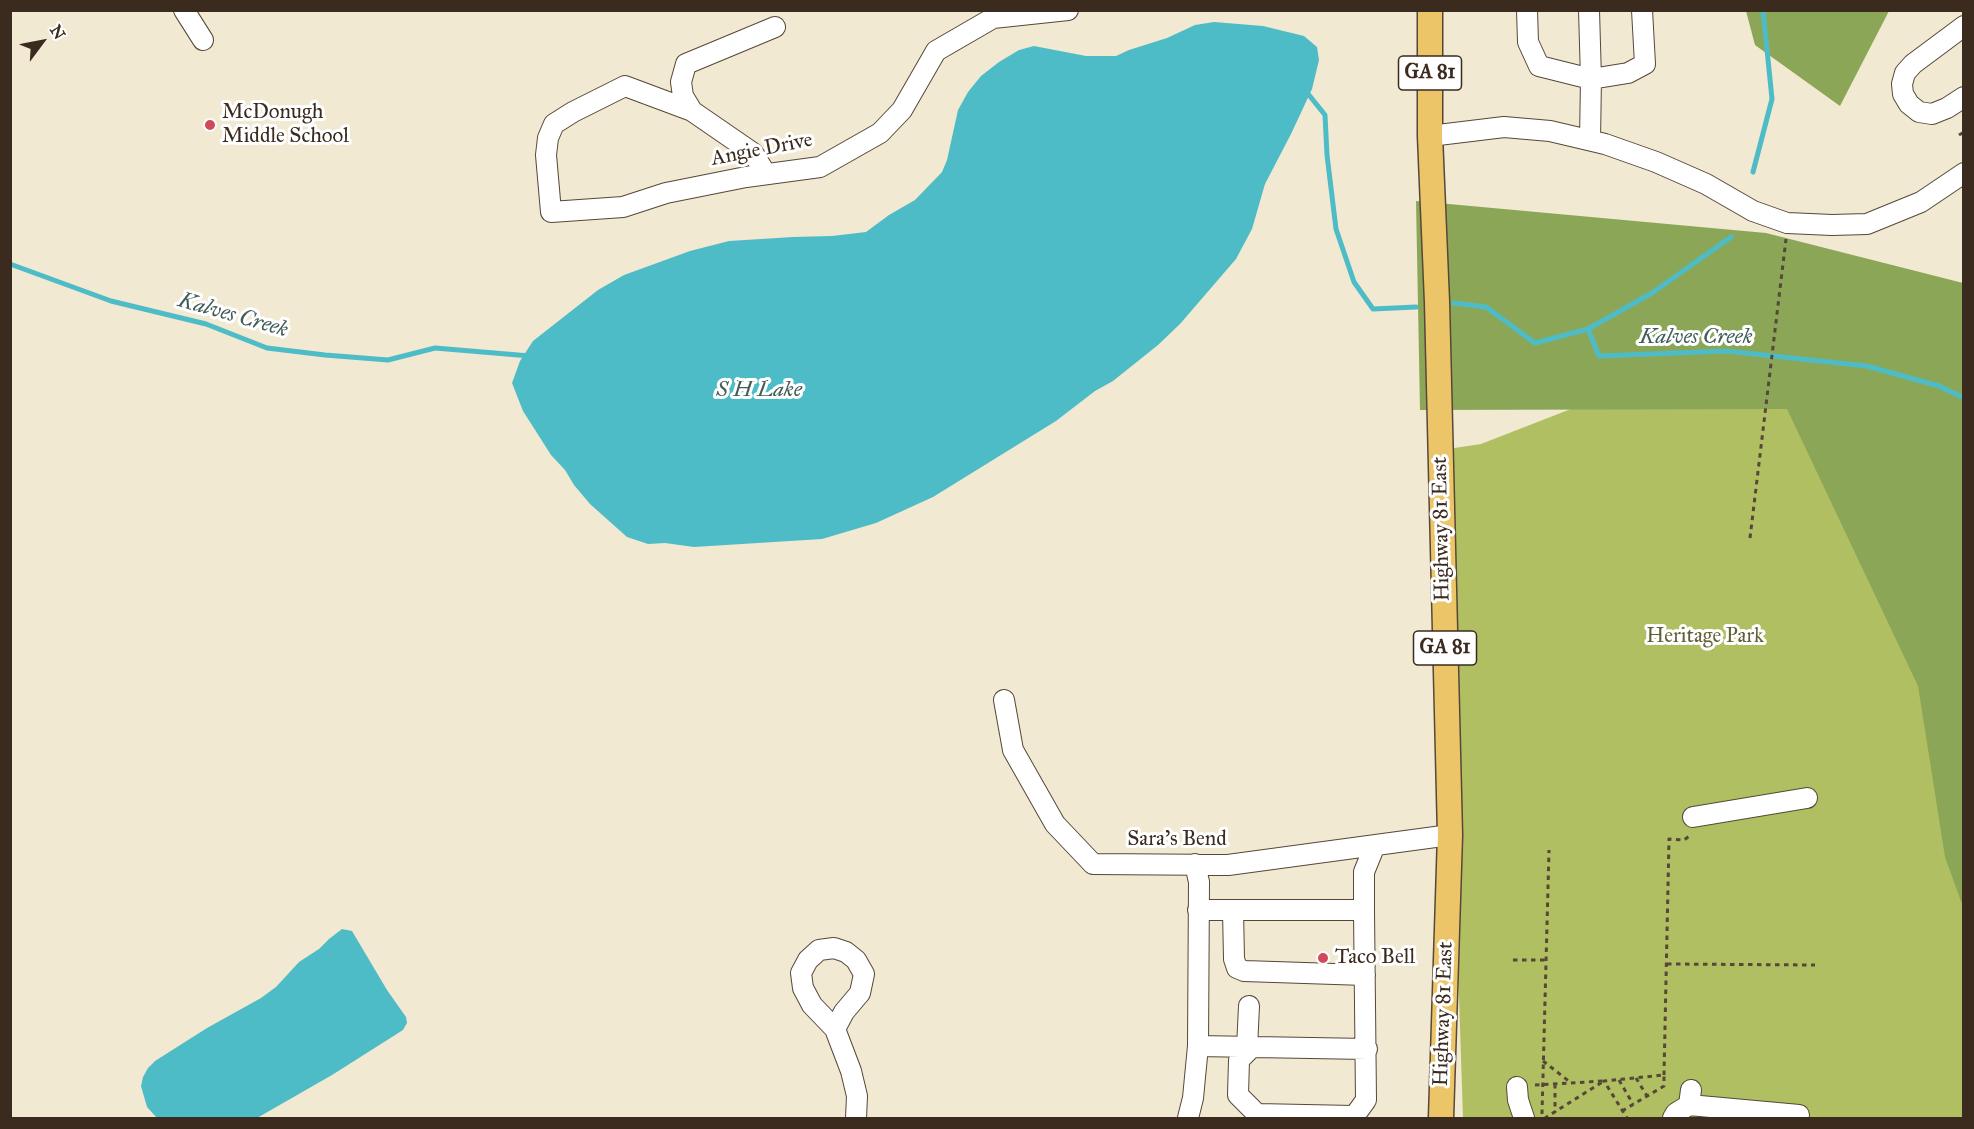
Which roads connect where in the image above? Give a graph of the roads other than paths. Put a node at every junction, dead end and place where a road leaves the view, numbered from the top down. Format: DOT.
graph roads {
  1 [pos="184,10"];
  2 [pos="1068,10"];
  3 [pos="1430,10"];
  4 [pos="1527,10"];
  5 [pos="1589,10"];
  6 [pos="1642,10"];
  7 [pos="1964,26"];
  8 [pos="775,27"];
  9 [pos="203,40"];
  10 [pos="1591,79"];
  11 [pos="1964,97"];
  12 [pos="692,111"];
  13 [pos="1431,136"];
  14 [pos="1590,141"];
  15 [pos="1964,173"];
  16 [pos="766,174"];
  17 [pos="1004,700"];
  18 [pos="1807,798"];
  19 [pos="1694,817"];
  20 [pos="1450,835"];
  21 [pos="1376,845"];
  22 [pos="1346,849"];
  23 [pos="1195,864"];
  24 [pos="1364,872"];
  25 [pos="1198,910"];
  26 [pos="1233,910"];
  27 [pos="1364,910"];
  28 [pos="1365,975"];
  29 [pos="1249,1006"];
  30 [pos="835,1029"];
  31 [pos="1198,1046"];
  32 [pos="1249,1048"];
  33 [pos="1367,1049"];
  34 [pos="1517,1087"];
  35 [pos="1799,1114"];
  36 [pos="1353,1117"];
  37 [pos="856,1119"];
  38 [pos="1188,1119"];
  39 [pos="1441,1119"];
  40 [pos="1524,1119"];
  41 [pos="1673,1119"];
  1 -- 9 [label="street"];
  2 -- 16 [label="street, Angie Drive"];
  3 -- 13 [label="main road, Highway 81 East / GA 81"];
  4 -- 10 [label="street"];
  5 -- 10 [label="street"];
  6 -- 10 [label="street"];
  7 -- 11 [label="street"];
  8 -- 12 [label="street"];
  10 -- 14 [label="street"];
  12 -- 16 [label="street"];
  12 -- 16 [label="street, Angie Drive"];
  13 -- 14 [label="street"];
  13 -- 20 [label="main road, Highway 81 East / GA 81"];
  14 -- 15 [label="street"];
  17 -- 23 [label="street, Sara's Bend"];
  18 -- 19 [label="street"];
  20 -- 21 [label="street, Sara's Bend"];
  20 -- 39 [label="main road, Highway 81 East / GA 81"];
  21 -- 22 [label="street, Sara's Bend"];
  21 -- 24 [label="street"];
  22 -- 23 [label="street, Sara's Bend"];
  22 -- 24 [label="street"];
  23 -- 25 [label="street"];
  24 -- 27 [label="street"];
  25 -- 26 [label="street"];
  25 -- 31 [label="street"];
  26 -- 27 [label="street"];
  26 -- 28 [label="street"];
  27 -- 28 [label="street"];
  28 -- 33 [label="street"];
  29 -- 32 [label="street"];
  30 -- 37 [label="street"];
  31 -- 32 [label="street"];
  31 -- 38 [label="street"];
  32 -- 33 [label="street"];
  32 -- 36 [label="street"];
  33 -- 36 [label="street"];
  34 -- 40 [label="street"];
  35 -- 41 [label="street"];
}
